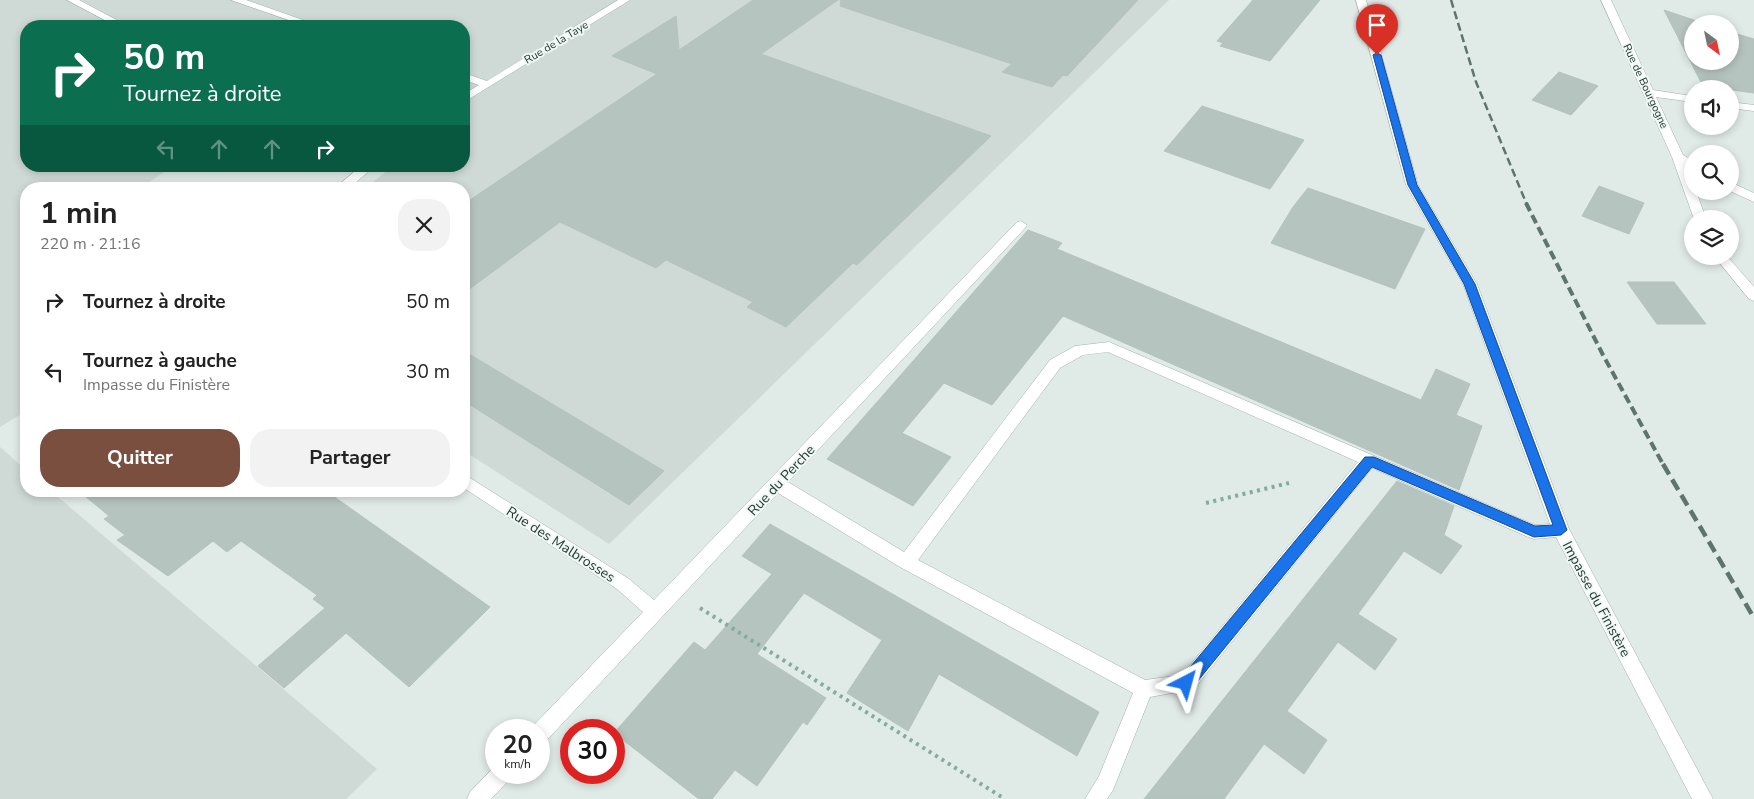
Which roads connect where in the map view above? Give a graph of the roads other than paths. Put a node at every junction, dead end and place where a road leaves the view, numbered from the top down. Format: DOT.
graph roads {
  1 [pos="72,0"];
  2 [pos="236,0"];
  3 [pos="625,0"];
  4 [pos="1361,0"];
  5 [pos="1606,0"];
  6 [pos="111,20"];
  7 [pos="297,20"];
  8 [pos="470,78"];
  9 [pos="486,84"];
  10 [pos="1649,93"];
  11 [pos="470,95"];
  12 [pos="1684,98"];
  13 [pos="1739,106"];
  14 [pos="1754,108"];
  15 [pos="1678,157"];
  16 [pos="1684,160"];
  17 [pos="361,172"];
  18 [pos="349,182"];
  19 [pos="1739,190"];
  20 [pos="1754,198"];
  21 [pos="1697,210"];
  22 [pos="1021,225"];
  23 [pos="1728,265"];
  24 [pos="1754,296"];
  25 [pos="1370,461"];
  26 [pos="470,484"];
  27 [pos="777,484"];
  28 [pos="1561,530"];
  29 [pos="906,562"];
  30 [pos="656,612"];
  31 [pos="1144,689"];
  32 [pos="550,723"];
  33 [pos="491,784"];
  34 [pos="477,799"];
  35 [pos="1095,799"];
  36 [pos="1703,799"];
  1 -- 6 [label="street"];
  2 -- 7 [label="street"];
  3 -- 9 [label="street, Rue de la Taye"];
  4 -- 28 [label="street, Impasse du Finistère"];
  5 -- 10 [label="street, Rue de Bourgogne"];
  8 -- 9 [label="street"];
  9 -- 11 [label="street"];
  10 -- 12 [label="street"];
  10 -- 15 [label="street, Rue de Bourgogne"];
  13 -- 14 [label="street"];
  15 -- 16 [label="street"];
  15 -- 21 [label="street, Rue de Bourgogne"];
  17 -- 18 [label="street"];
  19 -- 20 [label="street"];
  22 -- 27 [label="street, Rue du Perche"];
  23 -- 24 [label="street"];
  25 -- 28 [label="street"];
  25 -- 29 [label="street"];
  25 -- 31 [label="street"];
  26 -- 30 [label="street, Rue des Malbrosses"];
  27 -- 29 [label="street"];
  27 -- 30 [label="street, Rue du Perche"];
  28 -- 36 [label="street, Impasse du Finistère"];
  29 -- 31 [label="street"];
  30 -- 32 [label="street, Rue du Perche"];
  31 -- 35 [label="street"];
  33 -- 34 [label="street"];
}
